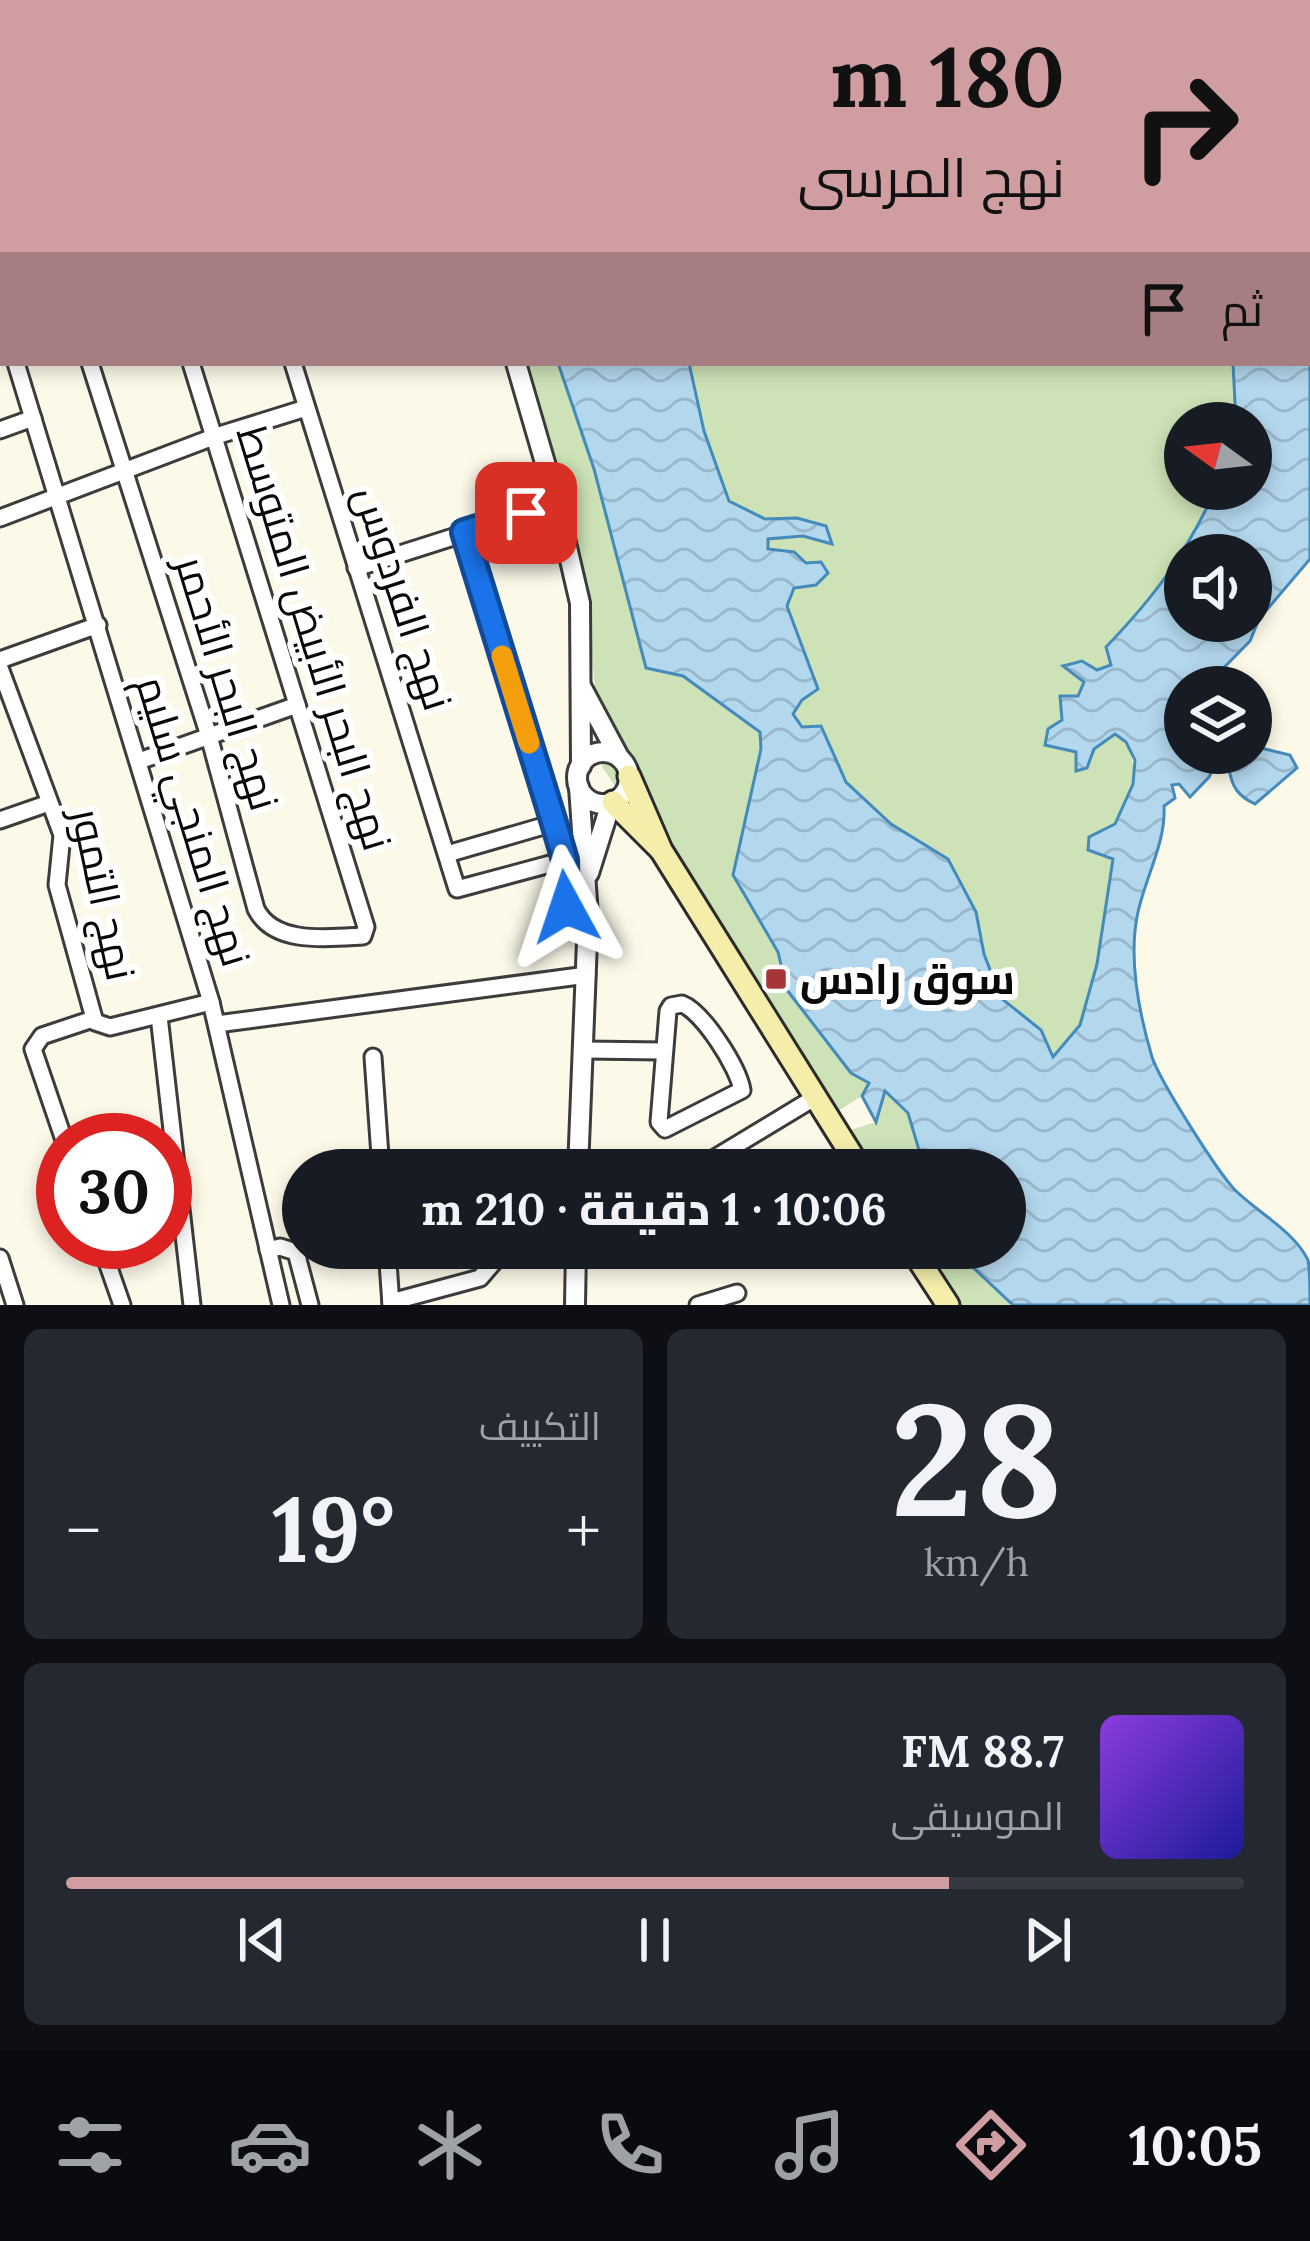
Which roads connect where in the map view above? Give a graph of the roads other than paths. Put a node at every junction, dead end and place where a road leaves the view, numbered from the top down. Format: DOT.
graph roads {
  1 [pos="17,366"];
  2 [pos="91,366"];
  3 [pos="192,366"];
  4 [pos="294,366"];
  5 [pos="517,366"];
  6 [pos="306,408"];
  7 [pos="32,418"];
  8 [pos="0,430"];
  9 [pos="216,436"];
  10 [pos="125,470"];
  11 [pos="56,494"];
  12 [pos="557,504"];
  13 [pos="0,518"];
  14 [pos="464,532"];
  15 [pos="356,568"];
  16 [pos="98,625"];
  17 [pos="0,664"];
  18 [pos="579,682"];
  19 [pos="297,705"];
  20 [pos="208,736"];
  21 [pos="139,761"];
  22 [pos="581,766"];
  23 [pos="624,767"];
  24 [pos="579,787"];
  25 [pos="49,802"];
  26 [pos="612,802"];
  27 [pos="0,820"];
  28 [pos="554,823"];
  29 [pos="661,850"];
  30 [pos="447,854"];
  31 [pos="565,860"];
  32 [pos="586,884"];
  33 [pos="587,916"];
  34 [pos="365,934"];
  35 [pos="587,975"];
  36 [pos="211,1002"];
  37 [pos="159,1016"];
  38 [pos="93,1018"];
  39 [pos="217,1024"];
  40 [pos="584,1051"];
  41 [pos="663,1051"];
  42 [pos="373,1057"];
  43 [pos="814,1098"];
  44 [pos="55,1113"];
  45 [pos="380,1149"];
  46 [pos="579,1149"];
  47 [pos="730,1149"];
  48 [pos="847,1149"];
  49 [pos="268,1250"];
  50 [pos="0,1258"];
  51 [pos="109,1269"];
  52 [pos="389,1269"];
  53 [pos="488,1269"];
  54 [pos="576,1269"];
  55 [pos="925,1269"];
  56 [pos="737,1293"];
  57 [pos="391,1303"];
  58 [pos="15,1305"];
  59 [pos="122,1305"];
  60 [pos="192,1305"];
  61 [pos="281,1305"];
  62 [pos="310,1305"];
  63 [pos="575,1305"];
  64 [pos="698,1305"];
  65 [pos="948,1305"];
  1 -- 7 [label="street, نهج المنجي سليم"];
  2 -- 10 [label="street, نهج البحر الأحمر"];
  3 -- 9 [label="street, نهج البحر الأبيض المتوسط"];
  4 -- 6 [label="street, نهج الفردوس"];
  5 -- 12 [label="street"];
  6 -- 9 [label="street"];
  6 -- 15 [label="street, نهج الفردوس"];
  7 -- 8 [label="street"];
  7 -- 11 [label="street, نهج المنجي سليم"];
  9 -- 10 [label="street"];
  9 -- 19 [label="street, نهج البحر الأبيض المتوسط"];
  10 -- 11 [label="street"];
  10 -- 20 [label="street, نهج البحر الأحمر"];
  11 -- 13 [label="street"];
  11 -- 16 [label="street, نهج المنجي سليم"];
  12 -- 14 [label="street"];
  12 -- 18 [label="street"];
  14 -- 15 [label="street"];
  14 -- 28 [label="street"];
  15 -- 30 [label="street, نهج الفردوس"];
  16 -- 17 [label="street"];
  16 -- 21 [label="street, نهج المنجي سليم"];
  17 -- 25 [label="street, نهج التمور"];
  18 -- 22 [label="street"];
  18 -- 23 [label="street"];
  19 -- 20 [label="street"];
  19 -- 34 [label="street, نهج البحر الأبيض المتوسط"];
  20 -- 21 [label="street"];
  20 -- 34 [label="street, نهج البحر الأحمر"];
  21 -- 36 [label="street, نهج المنجي سليم"];
  22 -- 23 [label="street"];
  22 -- 24 [label="street"];
  23 -- 26 [label="street"];
  23 -- 29 [label="main road"];
  24 -- 26 [label="street"];
  24 -- 32 [label="street"];
  25 -- 27 [label="street"];
  25 -- 38 [label="street, نهج التمور"];
  26 -- 29 [label="main road"];
  26 -- 32 [label="street"];
  28 -- 30 [label="street"];
  28 -- 31 [label="street"];
  29 -- 43 [label="main road"];
  30 -- 31 [label="street"];
  31 -- 33 [label="street"];
  32 -- 33 [label="street"];
  33 -- 35 [label="street"];
  35 -- 39 [label="street"];
  35 -- 40 [label="street"];
  36 -- 37 [label="street, نهج التمور"];
  36 -- 39 [label="street, نهج المنجي سليم"];
  37 -- 38 [label="street, نهج التمور"];
  37 -- 60 [label="street"];
  38 -- 44 [label="street"];
  39 -- 49 [label="street, نهج المنجي سليم"];
  40 -- 41 [label="street"];
  40 -- 46 [label="street"];
  41 -- 41 [label="street"];
  42 -- 45 [label="street"];
  43 -- 47 [label="street"];
  43 -- 48 [label="main road"];
  49 -- 61 [label="street, نهج المنجي سليم"];
  49 -- 62 [label="street"];
  50 -- 58 [label="street"];
  51 -- 59 [label="street"];
  52 -- 57 [label="street"];
  53 -- 57 [label="street"];
  54 -- 63 [label="street"];
  55 -- 65 [label="main road"];
  56 -- 64 [label="street"];
}
